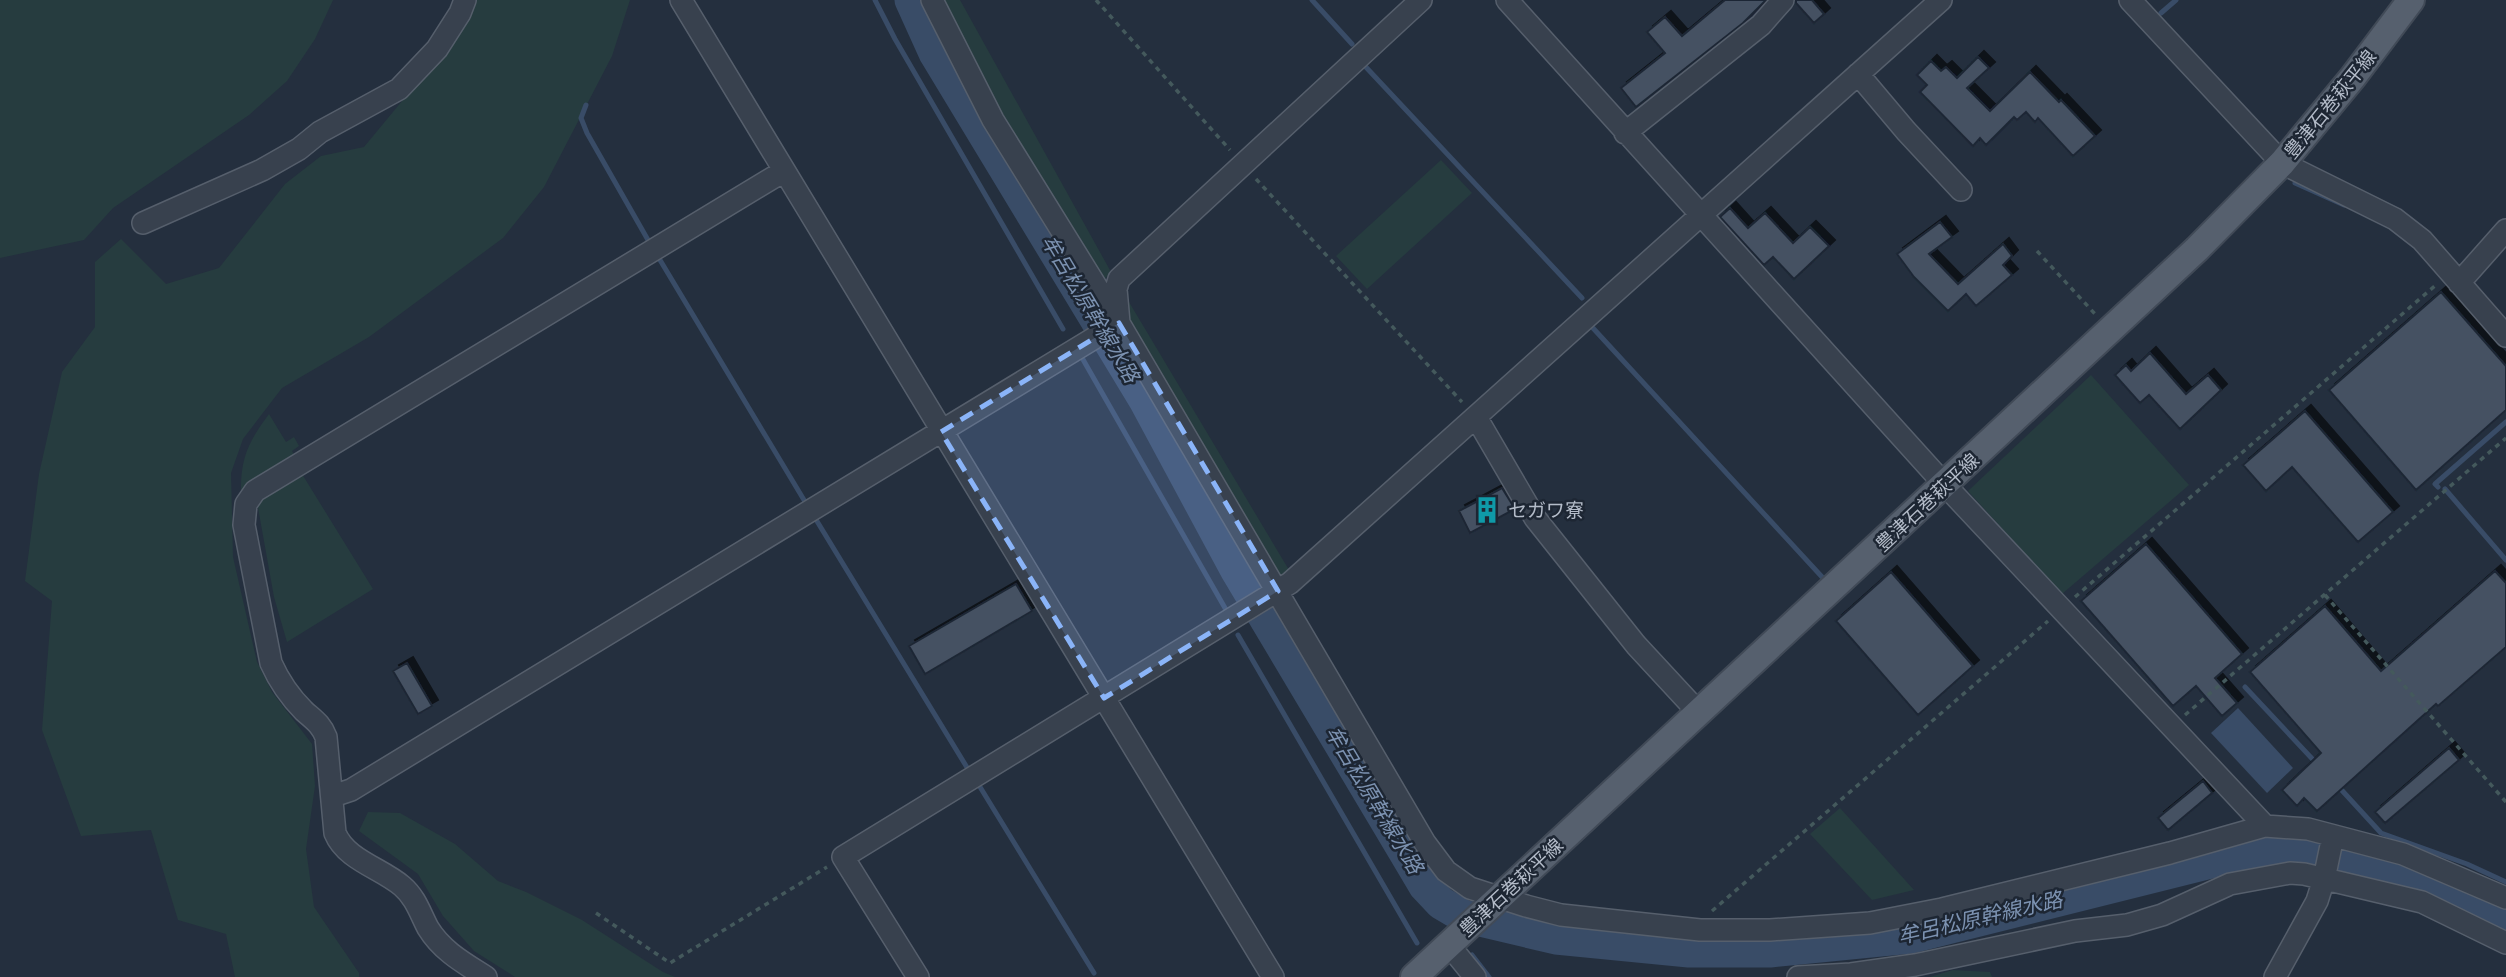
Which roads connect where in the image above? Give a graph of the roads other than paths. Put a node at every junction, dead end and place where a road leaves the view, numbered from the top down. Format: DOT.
graph roads {
  1 [pos="465,0"];
  2 [pos="681,0"];
  3 [pos="932,0"];
  4 [pos="1421,0"];
  5 [pos="1507,0"];
  6 [pos="1783,0"];
  7 [pos="1941,0"];
  8 [pos="2130,0"];
  9 [pos="2411,0"];
  10 [pos="1858,74"];
  11 [pos="1625,133"];
  12 [pos="2282,163"];
  13 [pos="785,171"];
  14 [pos="1961,190"];
  15 [pos="1700,215"];
  16 [pos="143,223"];
  17 [pos="2506,230"];
  18 [pos="2459,283"];
  19 [pos="1116,324"];
  20 [pos="2506,336"];
  21 [pos="1476,417"];
  22 [pos="942,432"];
  23 [pos="1945,485"];
  24 [pos="1276,592"];
  25 [pos="1104,698"];
  26 [pos="1699,713"];
  27 [pos="333,796"];
  28 [pos="2265,826"];
  29 [pos="2332,842"];
  30 [pos="2325,874"];
  31 [pos="2506,898"];
  32 [pos="1495,902"];
  33 [pos="1451,943"];
  34 [pos="2506,943"];
  35 [pos="486,977"];
  36 [pos="918,977"];
  37 [pos="1273,977"];
  38 [pos="1414,977"];
  39 [pos="1475,977"];
  40 [pos="1798,977"];
  41 [pos="2275,977"];
  1 -- 16 [label="street"];
  2 -- 13 [label="street"];
  3 -- 19 [label="street"];
  4 -- 19 [label="street"];
  5 -- 11 [label="street"];
  6 -- 11 [label="street"];
  7 -- 10 [label="street"];
  8 -- 12 [label="street"];
  9 -- 12 [label="main road, 豊津石巻萩平線"];
  10 -- 14 [label="street"];
  10 -- 15 [label="street"];
  11 -- 15 [label="street"];
  12 -- 18 [label="street"];
  12 -- 23 [label="main road, 豊津石巻萩平線"];
  13 -- 22 [label="street"];
  13 -- 27 [label="street"];
  15 -- 21 [label="street"];
  15 -- 23 [label="street"];
  17 -- 18 [label="street"];
  18 -- 20 [label="street"];
  19 -- 22 [label="street"];
  19 -- 24 [label="street"];
  21 -- 24 [label="street"];
  21 -- 26 [label="street"];
  22 -- 25 [label="street"];
  22 -- 27 [label="street"];
  23 -- 26 [label="main road, 豊津石巻萩平線"];
  23 -- 28 [label="street"];
  24 -- 25 [label="street"];
  24 -- 32 [label="street"];
  25 -- 36 [label="street"];
  25 -- 37 [label="street"];
  26 -- 32 [label="main road, 豊津石巻萩平線"];
  27 -- 35 [label="street"];
  28 -- 29 [label="street"];
  28 -- 32 [label="street"];
  29 -- 30 [label="street"];
  29 -- 31 [label="street"];
  30 -- 34 [label="street"];
  30 -- 40 [label="street"];
  30 -- 41 [label="street"];
  32 -- 33 [label="main road, 豊津石巻萩平線"];
  33 -- 38 [label="main road, 豊津石巻萩平線"];
  33 -- 39 [label="street"];
}
